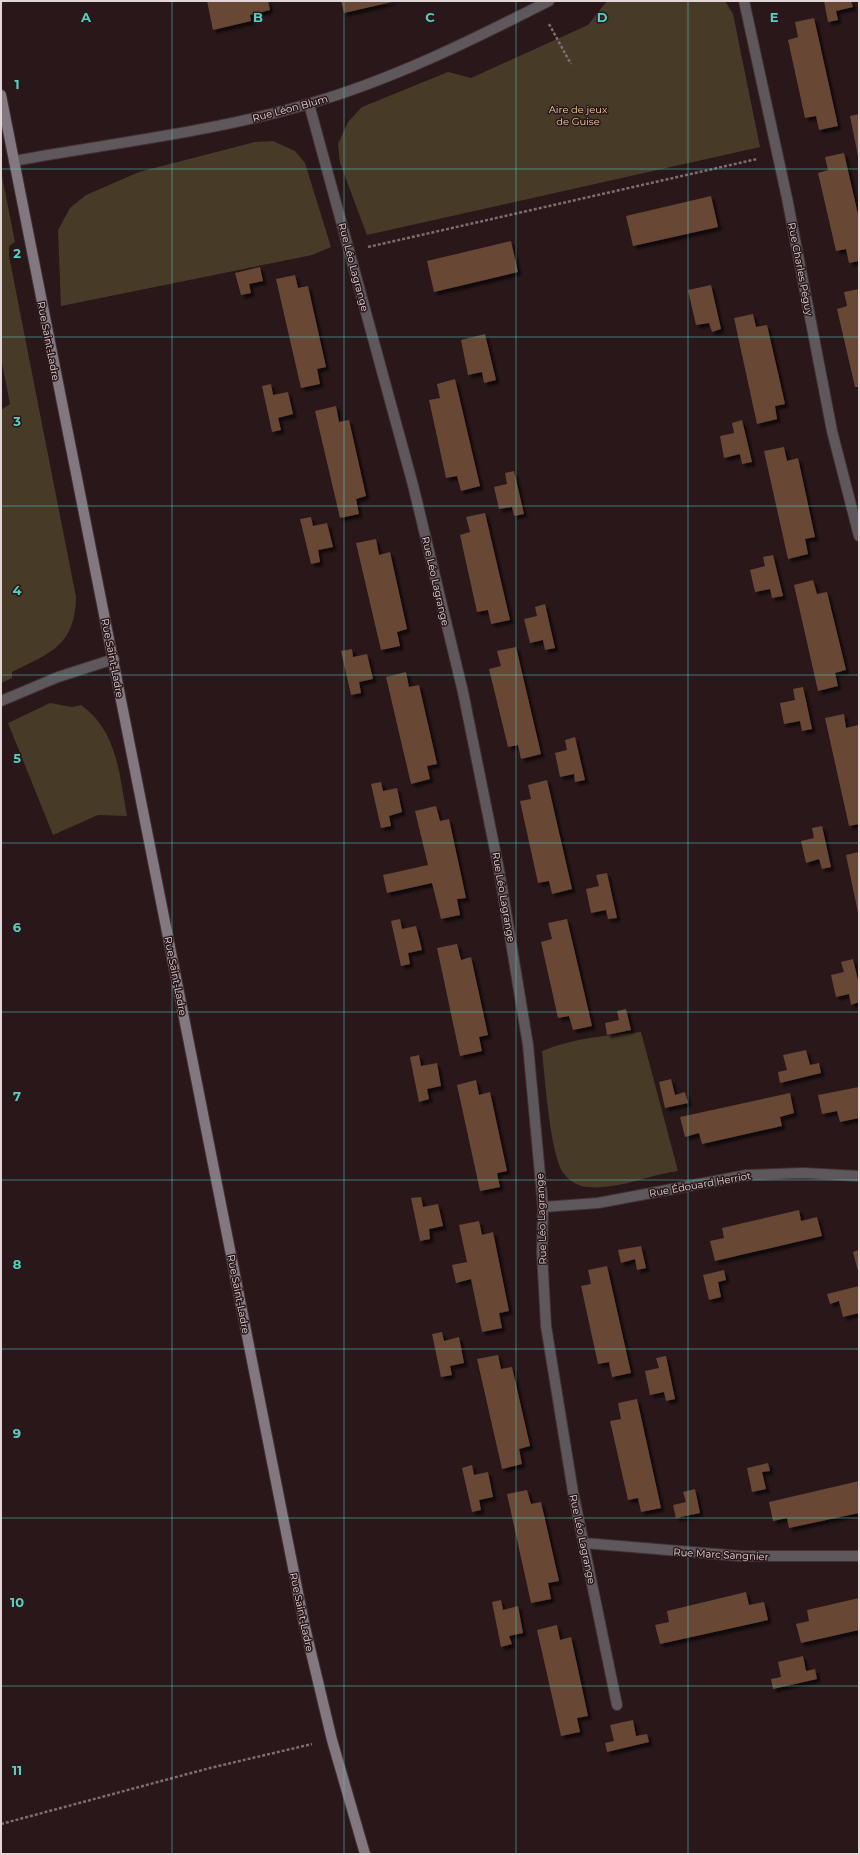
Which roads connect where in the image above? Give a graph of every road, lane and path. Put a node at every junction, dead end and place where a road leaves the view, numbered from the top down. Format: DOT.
graph roads {
  1 [pos="549,1"];
  2 [pos="744,1"];
  3 [pos="540,6"];
  4 [pos="571,64"];
  5 [pos="1,95"];
  6 [pos="309,104"];
  7 [pos="778,154"];
  8 [pos="14,161"];
  9 [pos="350,251"];
  10 [pos="859,536"];
  11 [pos="114,659"];
  12 [pos="1,701"];
  13 [pos="859,1176"];
  14 [pos="543,1207"];
  15 [pos="584,1543"];
  16 [pos="859,1556"];
  17 [pos="618,1705"];
  18 [pos="332,1740"];
  19 [pos="1,1824"];
  20 [pos="365,1854"];
  1 -- 3 [label="street, Rue Léon Blum"];
  2 -- 7 [label="street, Rue Charles Péguy"];
  3 -- 4 [label="path"];
  3 -- 6 [label="street, Rue Léon Blum"];
  5 -- 8 [label="street, Rue Saint-Ladre"];
  6 -- 8 [label="street, Rue Léon Blum"];
  6 -- 9 [label="street, Rue Léo Lagrange"];
  7 -- 9 [label="path"];
  7 -- 10 [label="street, Rue Charles Péguy"];
  8 -- 11 [label="street, Rue Saint-Ladre"];
  9 -- 14 [label="street, Rue Léo Lagrange"];
  11 -- 12 [label="street"];
  11 -- 18 [label="street, Rue Saint-Ladre"];
  13 -- 14 [label="street, Rue Édouard Herriot"];
  14 -- 15 [label="street, Rue Léo Lagrange"];
  15 -- 16 [label="street, Rue Marc Sangnier"];
  15 -- 17 [label="street, Rue Léo Lagrange"];
  18 -- 19 [label="path"];
  18 -- 20 [label="street, Rue Saint-Ladre"];
}
